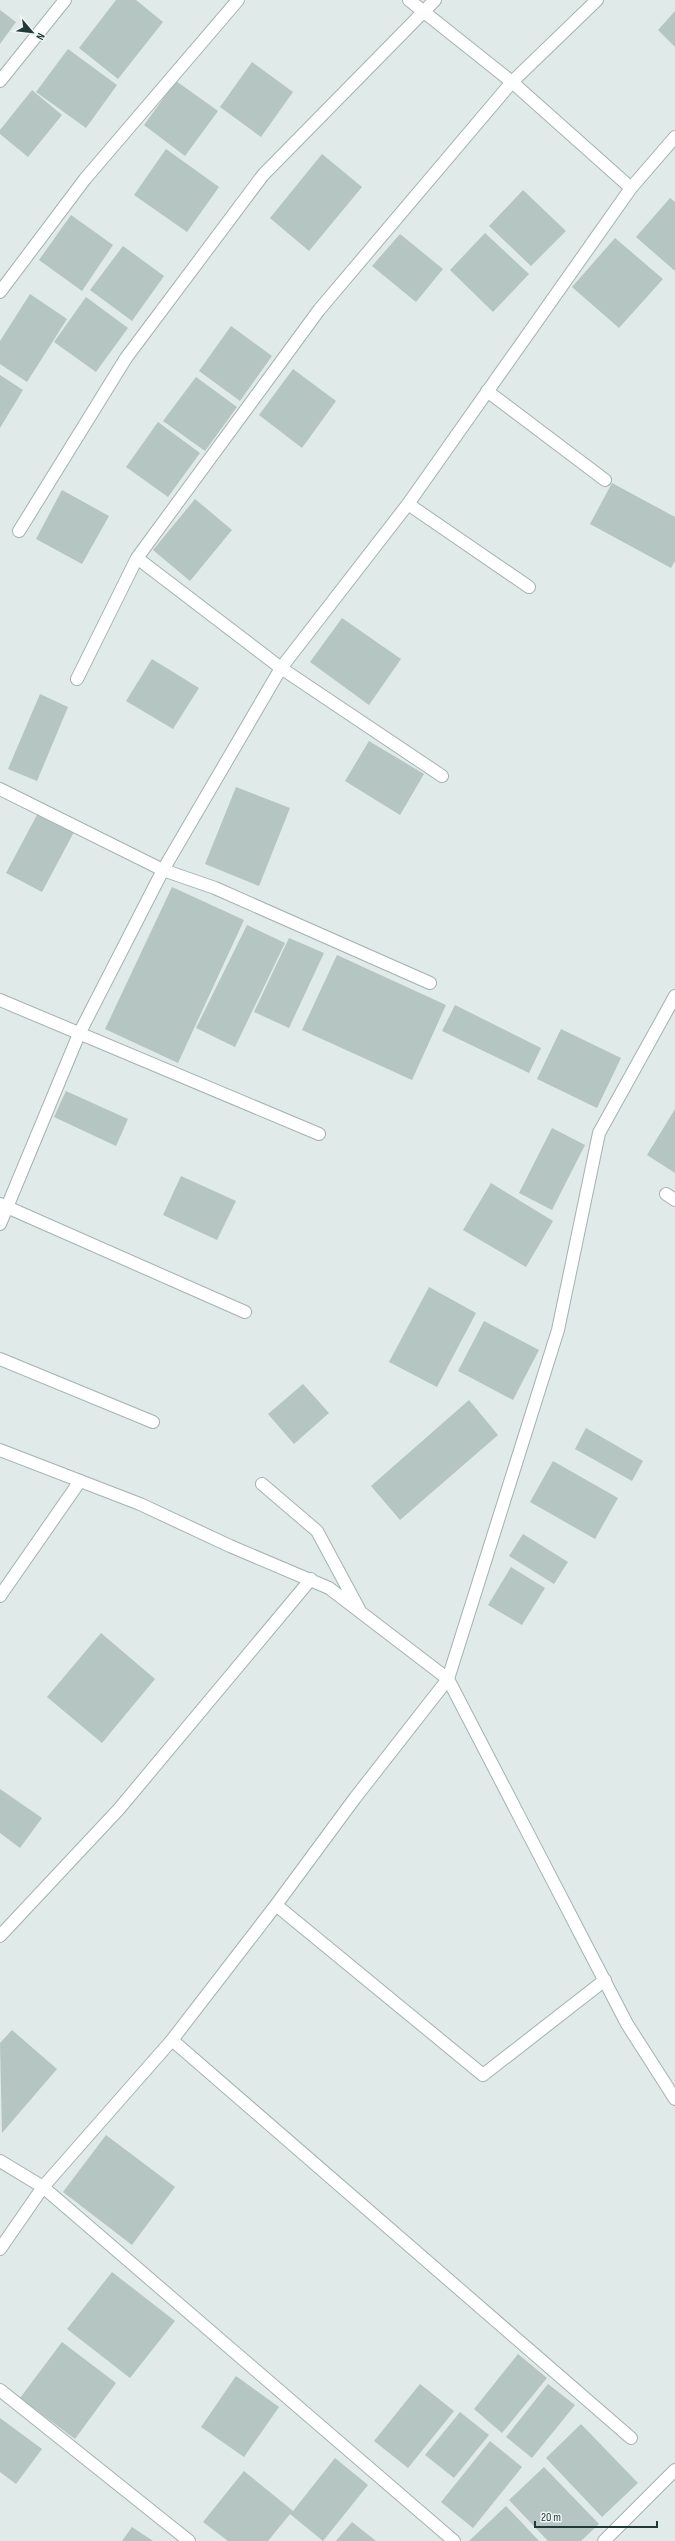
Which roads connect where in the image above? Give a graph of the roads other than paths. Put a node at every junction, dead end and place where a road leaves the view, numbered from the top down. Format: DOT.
graph roads {
  1 [pos="65,0"];
  2 [pos="238,0"];
  3 [pos="409,0"];
  4 [pos="435,0"];
  5 [pos="597,0"];
  6 [pos="424,11"];
  7 [pos="0,81"];
  8 [pos="512,82"];
  9 [pos="675,138"];
  10 [pos="631,188"];
  11 [pos="0,292"];
  12 [pos="487,391"];
  13 [pos="605,480"];
  14 [pos="408,504"];
  15 [pos="19,531"];
  16 [pos="137,558"];
  17 [pos="529,587"];
  18 [pos="281,668"];
  19 [pos="77,679"];
  20 [pos="442,776"];
  21 [pos="0,789"];
  22 [pos="163,870"];
  23 [pos="430,983"];
  24 [pos="675,996"];
  25 [pos="0,1000"];
  26 [pos="79,1034"];
  27 [pos="318,1134"];
  28 [pos="4,1206"];
  29 [pos="0,1224"];
  30 [pos="245,1312"];
  31 [pos="0,1359"];
  32 [pos="153,1422"];
  33 [pos="0,1450"];
  34 [pos="80,1481"];
  35 [pos="262,1484"];
  36 [pos="311,1579"];
  37 [pos="0,1596"];
  38 [pos="362,1613"];
  39 [pos="448,1679"];
  40 [pos="276,1905"];
  41 [pos="0,1936"];
  42 [pos="605,1980"];
  43 [pos="172,2040"];
  44 [pos="675,2099"];
  45 [pos="0,2160"];
  46 [pos="44,2187"];
  47 [pos="0,2249"];
  48 [pos="0,2390"];
  49 [pos="631,2438"];
  50 [pos="675,2470"];
  51 [pos="188,2541"];
  52 [pos="454,2541"];
  53 [pos="604,2541"];
  1 -- 7 [label="street"];
  2 -- 11 [label="street"];
  3 -- 6 [label="street"];
  4 -- 6 [label="street"];
  5 -- 8 [label="street"];
  6 -- 8 [label="street"];
  6 -- 15 [label="street"];
  8 -- 10 [label="street"];
  8 -- 16 [label="street"];
  9 -- 10 [label="street"];
  10 -- 12 [label="street"];
  12 -- 13 [label="street"];
  12 -- 14 [label="street"];
  14 -- 17 [label="street"];
  14 -- 18 [label="street"];
  16 -- 18 [label="street"];
  16 -- 19 [label="street"];
  18 -- 20 [label="street"];
  18 -- 22 [label="street"];
  21 -- 22 [label="street"];
  22 -- 23 [label="street"];
  22 -- 26 [label="street"];
  24 -- 39 [label="street"];
  25 -- 26 [label="street"];
  26 -- 27 [label="street"];
  26 -- 28 [label="street"];
  28 -- 29 [label="street"];
  28 -- 30 [label="street"];
  31 -- 32 [label="street"];
  33 -- 34 [label="street"];
  34 -- 36 [label="street"];
  34 -- 37 [label="street"];
  35 -- 38 [label="street"];
  36 -- 38 [label="street"];
  36 -- 41 [label="street"];
  38 -- 39 [label="street"];
  39 -- 40 [label="street"];
  39 -- 42 [label="street"];
  40 -- 42 [label="street"];
  40 -- 43 [label="street"];
  42 -- 44 [label="street"];
  43 -- 46 [label="street"];
  43 -- 49 [label="street"];
  45 -- 46 [label="street"];
  46 -- 47 [label="street"];
  46 -- 52 [label="street"];
  48 -- 51 [label="street"];
  50 -- 53 [label="street"];
}
